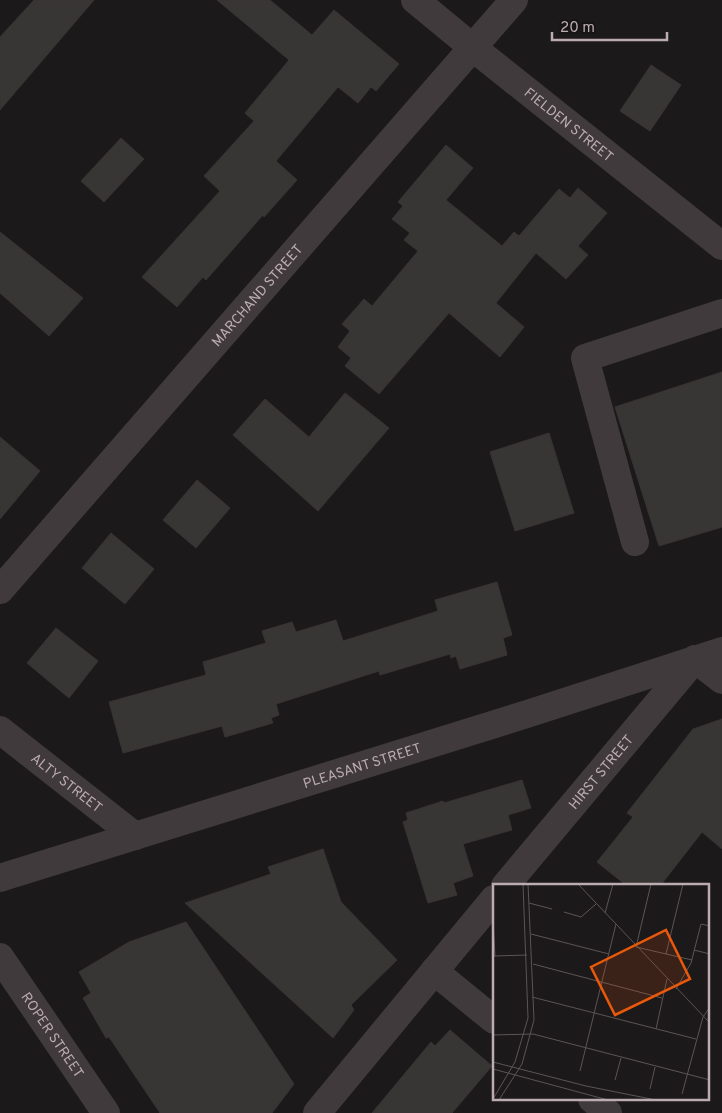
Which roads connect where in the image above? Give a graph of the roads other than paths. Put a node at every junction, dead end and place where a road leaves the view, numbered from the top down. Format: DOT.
graph roads {
  1 [pos="415,0"];
  2 [pos="514,0"];
  3 [pos="472,48"];
  4 [pos="722,246"];
  5 [pos="722,313"];
  6 [pos="635,542"];
  7 [pos="0,590"];
  8 [pos="722,651"];
  9 [pos="695,659"];
  10 [pos="722,680"];
  11 [pos="0,730"];
  12 [pos="135,836"];
  13 [pos="0,878"];
  14 [pos="508,884"];
  15 [pos="493,900"];
  16 [pos="0,957"];
  17 [pos="434,971"];
  18 [pos="493,1019"];
  19 [pos="593,1100"];
  20 [pos="106,1113"];
  21 [pos="317,1113"];
  22 [pos="608,1113"];
  1 -- 3 [label="street, FIELDEN STREET"];
  2 -- 3 [label="street, MARCHAND STREET"];
  3 -- 4 [label="street, FIELDEN STREET"];
  3 -- 7 [label="street, MARCHAND STREET"];
  5 -- 6 [label="street"];
  8 -- 9 [label="street, PLEASANT STREET"];
  9 -- 10 [label="street"];
  9 -- 12 [label="street, PLEASANT STREET"];
  9 -- 14 [label="street, HIRST STREET"];
  11 -- 12 [label="street, ALTY STREET"];
  12 -- 13 [label="street, PLEASANT STREET"];
  15 -- 17 [label="street"];
  16 -- 20 [label="street, ROPER STREET"];
  17 -- 18 [label="street"];
  17 -- 21 [label="street"];
  19 -- 22 [label="street"];
}
